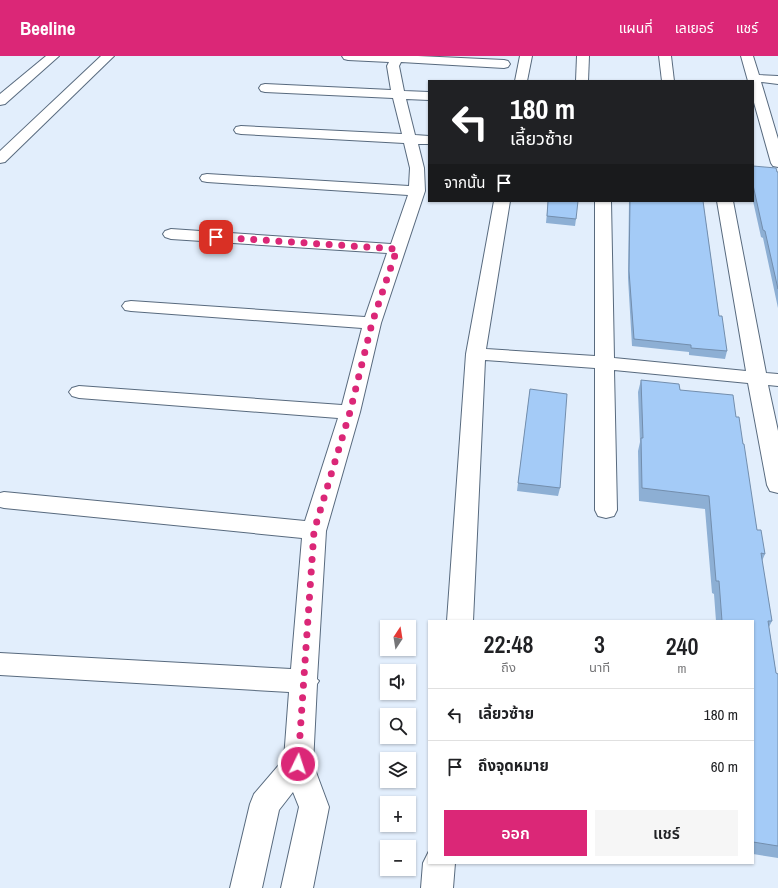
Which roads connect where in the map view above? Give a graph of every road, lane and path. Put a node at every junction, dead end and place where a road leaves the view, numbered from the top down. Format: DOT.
graph roads {
  1 [pos="53,56"];
  2 [pos="108,56"];
  3 [pos="348,56"];
  4 [pos="526,56"];
  5 [pos="583,56"];
  6 [pos="665,56"];
  7 [pos="747,56"];
  8 [pos="397,57"];
  9 [pos="504,64"];
  10 [pos="753,78"];
  11 [pos="522,80"];
  12 [pos="582,80"];
  13 [pos="668,80"];
  14 [pos="778,80"];
  15 [pos="754,81"];
  16 [pos="265,88"];
  17 [pos="398,95"];
  18 [pos="428,96"];
  19 [pos="0,101"];
  20 [pos="763,112"];
  21 [pos="778,113"];
  22 [pos="241,130"];
  23 [pos="420,140"];
  24 [pos="777,156"];
  25 [pos="0,159"];
  26 [pos="207,178"];
  27 [pos="417,191"];
  28 [pos="502,202"];
  29 [pos="603,202"];
  30 [pos="725,202"];
  31 [pos="170,234"];
  32 [pos="397,249"];
  33 [pos="131,306"];
  34 [pos="372,323"];
  35 [pos="476,354"];
  36 [pos="604,363"];
  37 [pos="757,378"];
  38 [pos="778,380"];
  39 [pos="79,392"];
  40 [pos="350,412"];
  41 [pos="778,485"];
  42 [pos="4,500"];
  43 [pos="606,510"];
  44 [pos="314,531"];
  45 [pos="460,620"];
  46 [pos="0,664"];
  47 [pos="305,681"];
  48 [pos="298,764"];
  49 [pos="439,864"];
  50 [pos="246,888"];
  51 [pos="297,888"];
  52 [pos="437,888"];
  1 -- 19 [label="street"];
  2 -- 25 [label="street"];
  3 -- 8 [label="street"];
  4 -- 11 [label="street"];
  5 -- 12 [label="street"];
  6 -- 13 [label="street"];
  7 -- 10 [label="street"];
  8 -- 9 [label="street"];
  8 -- 17 [label="street"];
  10 -- 14 [label="street"];
  15 -- 20 [label="street"];
  16 -- 17 [label="street"];
  17 -- 18 [label="street"];
  17 -- 23 [label="street"];
  20 -- 21 [label="street"];
  20 -- 24 [label="street"];
  22 -- 23 [label="street"];
  23 -- 27 [label="street"];
  26 -- 27 [label="street"];
  27 -- 32 [label="street"];
  28 -- 35 [label="street"];
  29 -- 36 [label="street"];
  30 -- 37 [label="street"];
  31 -- 32 [label="street"];
  32 -- 34 [label="street"];
  33 -- 34 [label="street"];
  34 -- 40 [label="street"];
  35 -- 36 [label="street"];
  35 -- 45 [label="street"];
  36 -- 37 [label="street"];
  36 -- 43 [label="street"];
  37 -- 38 [label="street"];
  37 -- 41 [label="street"];
  39 -- 40 [label="street"];
  40 -- 44 [label="street"];
  42 -- 44 [label="street"];
  44 -- 47 [label="street"];
  46 -- 47 [label="street"];
  47 -- 48 [label="street"];
  48 -- 50 [label="street"];
  48 -- 51 [label="street"];
  49 -- 52 [label="street"];
}
